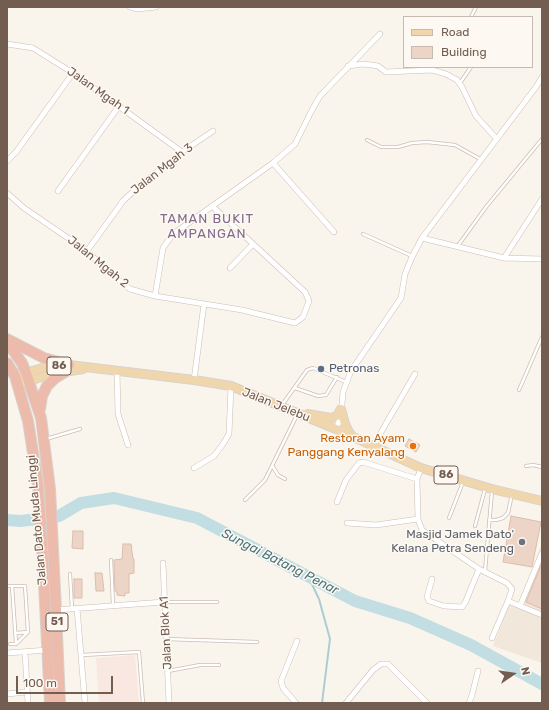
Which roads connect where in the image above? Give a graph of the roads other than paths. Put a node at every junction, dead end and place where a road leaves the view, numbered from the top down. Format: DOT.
graph roads {
  1 [pos="130,7"];
  2 [pos="156,7"];
  3 [pos="476,7"];
  4 [pos="472,16"];
  5 [pos="380,34"];
  6 [pos="7,44"];
  7 [pos="348,66"];
  8 [pos="470,68"];
  9 [pos="73,73"];
  10 [pos="542,77"];
  11 [pos="459,83"];
  12 [pos="119,106"];
  13 [pos="213,131"];
  14 [pos="496,138"];
  15 [pos="542,139"];
  16 [pos="367,140"];
  17 [pos="182,152"];
  18 [pos="480,159"];
  19 [pos="7,161"];
  20 [pos="273,163"];
  21 [pos="58,191"];
  22 [pos="7,193"];
  23 [pos="542,199"];
  24 [pos="212,206"];
  25 [pos="334,232"];
  26 [pos="363,234"];
  27 [pos="422,238"];
  28 [pos="253,244"];
  29 [pos="457,247"];
  30 [pos="87,251"];
  31 [pos="412,256"];
  32 [pos="504,258"];
  33 [pos="542,259"];
  34 [pos="230,268"];
  35 [pos="155,296"];
  36 [pos="204,304"];
  37 [pos="542,337"];
  38 [pos="7,339"];
  39 [pos="7,342"];
  40 [pos="7,363"];
  41 [pos="67,368"];
  42 [pos="116,370"];
  43 [pos="415,374"];
  44 [pos="28,377"];
  45 [pos="337,378"];
  46 [pos="17,380"];
  47 [pos="194,380"];
  48 [pos="347,382"];
  49 [pos="231,386"];
  50 [pos="295,388"];
  51 [pos="519,390"];
  52 [pos="284,408"];
  53 [pos="341,409"];
  54 [pos="298,414"];
  55 [pos="41,418"];
  56 [pos="80,429"];
  57 [pos="336,429"];
  58 [pos="353,437"];
  59 [pos="43,440"];
  60 [pos="128,446"];
  61 [pos="373,446"];
  62 [pos="526,466"];
  63 [pos="272,467"];
  64 [pos="542,467"];
  65 [pos="194,468"];
  66 [pos="421,468"];
  67 [pos="285,479"];
  68 [pos="417,479"];
  69 [pos="464,480"];
  70 [pos="489,488"];
  71 [pos="512,494"];
  72 [pos="541,499"];
  73 [pos="245,500"];
  74 [pos="338,502"];
  75 [pos="450,518"];
  76 [pos="418,519"];
  77 [pos="489,520"];
  78 [pos="347,523"];
  79 [pos="475,526"];
  80 [pos="542,553"];
  81 [pos="111,560"];
  82 [pos="163,563"];
  83 [pos="479,569"];
  84 [pos="484,571"];
  85 [pos="70,574"];
  86 [pos="432,579"];
  87 [pos="7,586"];
  88 [pos="12,586"];
  89 [pos="508,601"];
  90 [pos="164,602"];
  91 [pos="217,602"];
  92 [pos="113,606"];
  93 [pos="520,606"];
  94 [pos="74,609"];
  95 [pos="56,610"];
  96 [pos="542,615"];
  97 [pos="28,632"];
  98 [pos="16,633"];
  99 [pos="492,638"];
  100 [pos="166,639"];
  101 [pos="298,641"];
  102 [pos="257,642"];
  103 [pos="10,644"];
  104 [pos="16,644"];
  105 [pos="48,650"];
  106 [pos="25,652"];
  107 [pos="7,653"];
  108 [pos="81,655"];
  109 [pos="219,665"];
  110 [pos="168,671"];
  111 [pos="478,671"];
  112 [pos="27,692"];
  113 [pos="7,694"];
  114 [pos="28,703"];
  115 [pos="50,703"];
  116 [pos="60,703"];
  117 [pos="85,703"];
  118 [pos="143,703"];
  119 [pos="169,703"];
  120 [pos="296,703"];
  121 [pos="346,703"];
  122 [pos="427,703"];
  123 [pos="469,703"];
  1 -- 2 [label="street"];
  3 -- 4 [label="lane"];
  5 -- 7 [label="street"];
  6 -- 9 [label="street, Jalan Mgah 1"];
  7 -- 11 [label="street"];
  7 -- 20 [label="street"];
  8 -- 11 [label="lane"];
  9 -- 12 [label="street, Jalan Mgah 1"];
  9 -- 19 [label="street"];
  10 -- 14 [label="street"];
  11 -- 14 [label="street"];
  12 -- 17 [label="street, Jalan Mgah 1"];
  12 -- 21 [label="street"];
  13 -- 17 [label="street, Jalan Mgah 3"];
  14 -- 18 [label="street"];
  15 -- 29 [label="lane"];
  16 -- 18 [label="lane"];
  17 -- 30 [label="street, Jalan Mgah 3"];
  18 -- 27 [label="street"];
  20 -- 24 [label="street"];
  20 -- 25 [label="street"];
  22 -- 30 [label="street, Jalan Mgah 2"];
  23 -- 32 [label="street"];
  24 -- 28 [label="street"];
  24 -- 35 [label="street"];
  26 -- 31 [label="lane"];
  27 -- 29 [label="street"];
  27 -- 31 [label="street"];
  28 -- 34 [label="street"];
  28 -- 36 [label="street, Jalan Mgah 2"];
  29 -- 32 [label="street"];
  30 -- 35 [label="street, Jalan Mgah 2"];
  31 -- 48 [label="street"];
  32 -- 33 [label="street"];
  35 -- 36 [label="street, Jalan Mgah 2"];
  36 -- 47 [label="street"];
  37 -- 51 [label="lane"];
  38 -- 41 [label="highway"];
  39 -- 44 [label="highway, Jalan Dato Muda Linggi / 51"];
  40 -- 46 [label="highway, Jalan Dato Muda Linggi / 51"];
  41 -- 42 [label="main road, Jalan Jelebu / 86"];
  41 -- 44 [label="main road, Jalan Jelebu / 86"];
  41 -- 55 [label="highway"];
  42 -- 47 [label="main road, Jalan Jelebu / 86"];
  42 -- 60 [label="street"];
  43 -- 61 [label="street"];
  44 -- 46 [label="main road, Jalan Jelebu / 86"];
  44 -- 55 [label="highway, Jalan Dato Muda Linggi / 51"];
  45 -- 48 [label="lane"];
  45 -- 50 [label="lane"];
  45 -- 50 [label="lane"];
  46 -- 105 [label="highway, Jalan Dato Muda Linggi / 51"];
  47 -- 49 [label="main road, Jalan Jelebu / 86"];
  48 -- 53 [label="street"];
  49 -- 52 [label="main road, Jalan Jelebu / 86"];
  49 -- 65 [label="street"];
  50 -- 52 [label="lane"];
  52 -- 53 [label="main road"];
  52 -- 54 [label="main road, Jalan Jelebu / 86"];
  53 -- 57 [label="street"];
  53 -- 58 [label="main road"];
  54 -- 57 [label="main road, Jalan Jelebu / 86"];
  54 -- 63 [label="lane"];
  55 -- 59 [label="highway, Jalan Dato Muda Linggi / 51"];
  56 -- 59 [label="lane"];
  57 -- 58 [label="main road, Jalan Jelebu / 86"];
  58 -- 61 [label="main road, Jalan Jelebu / 86"];
  59 -- 95 [label="highway, Jalan Dato Muda Linggi / 51"];
  61 -- 66 [label="main road, Jalan Jelebu / 86"];
  62 -- 64 [label="lane"];
  63 -- 67 [label="lane"];
  63 -- 73 [label="lane"];
  66 -- 68 [label="street"];
  66 -- 69 [label="main road, Jalan Jelebu / 86"];
  68 -- 74 [label="street"];
  68 -- 76 [label="street"];
  69 -- 70 [label="main road, Jalan Jelebu / 86"];
  69 -- 75 [label="lane"];
  70 -- 71 [label="main road, Jalan Jelebu / 86"];
  70 -- 77 [label="lane"];
  70 -- 79 [label="lane"];
  71 -- 72 [label="main road, Jalan Jelebu / 86"];
  71 -- 77 [label="lane"];
  76 -- 78 [label="street"];
  76 -- 83 [label="street"];
  77 -- 84 [label="lane"];
  80 -- 93 [label="street"];
  81 -- 92 [label="lane"];
  82 -- 90 [label="street, Jalan Blok A1"];
  83 -- 84 [label="street"];
  83 -- 86 [label="street"];
  84 -- 89 [label="street"];
  85 -- 94 [label="lane"];
  87 -- 88 [label="lane"];
  88 -- 97 [label="lane"];
  88 -- 98 [label="lane"];
  89 -- 93 [label="street"];
  89 -- 99 [label="street"];
  90 -- 91 [label="lane"];
  90 -- 92 [label="street"];
  90 -- 100 [label="street, Jalan Blok A1"];
  92 -- 94 [label="street"];
  93 -- 96 [label="street"];
  94 -- 95 [label="street"];
  94 -- 108 [label="street"];
  95 -- 116 [label="highway, Jalan Dato Muda Linggi / 51"];
  97 -- 98 [label="lane"];
  97 -- 104 [label="lane"];
  98 -- 104 [label="lane"];
  100 -- 102 [label="lane"];
  100 -- 110 [label="street, Jalan Blok A1"];
  101 -- 120 [label="street"];
  103 -- 104 [label="lane"];
  105 -- 106 [label="street"];
  105 -- 115 [label="highway, Jalan Dato Muda Linggi / 51"];
  106 -- 107 [label="street"];
  106 -- 112 [label="street"];
  108 -- 117 [label="street"];
  108 -- 118 [label="lane"];
  109 -- 110 [label="lane"];
  110 -- 119 [label="street, Jalan Blok A1"];
  111 -- 123 [label="street"];
  112 -- 113 [label="street"];
  112 -- 114 [label="street"];
  121 -- 122 [label="street"];
}
